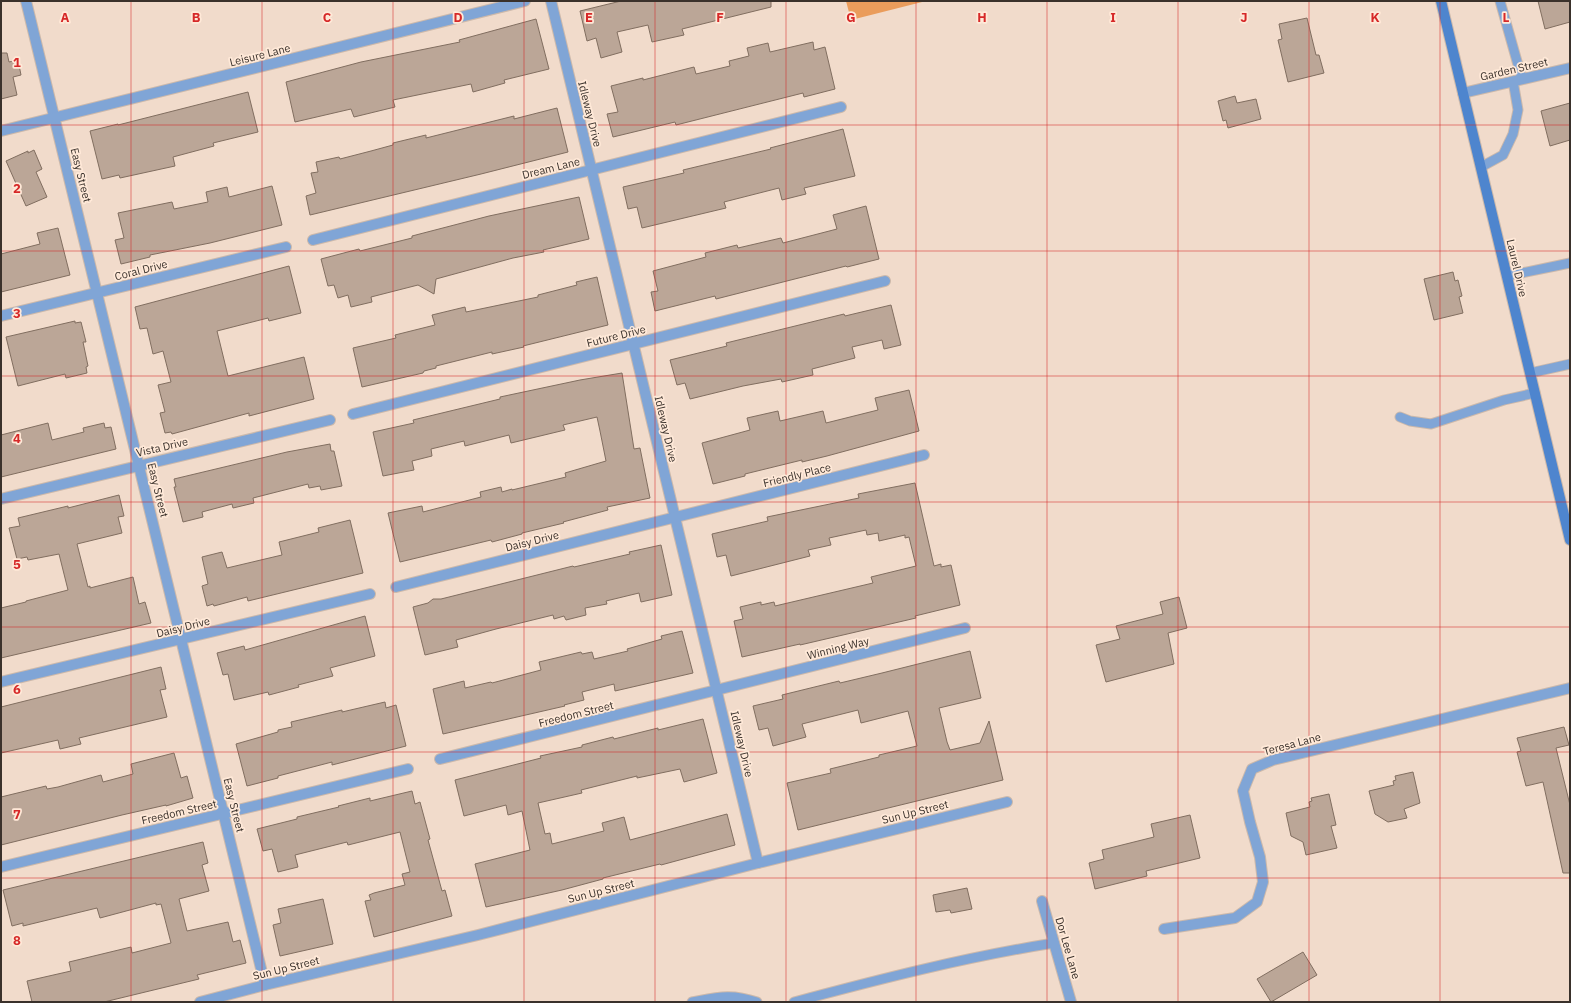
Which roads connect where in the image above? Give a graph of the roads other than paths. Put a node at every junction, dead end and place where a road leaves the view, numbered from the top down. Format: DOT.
graph roads {
  1 [pos="26,1"];
  2 [pos="525,1"];
  3 [pos="551,1"];
  4 [pos="1441,1"];
  5 [pos="1500,1"];
  6 [pos="1570,68"];
  7 [pos="1517,80"];
  8 [pos="1463,93"];
  9 [pos="842,107"];
  10 [pos="54,118"];
  11 [pos="1,131"];
  12 [pos="1481,167"];
  13 [pos="592,170"];
  14 [pos="312,240"];
  15 [pos="286,247"];
  16 [pos="1570,263"];
  17 [pos="1507,276"];
  18 [pos="885,281"];
  19 [pos="98,293"];
  20 [pos="1,316"];
  21 [pos="633,344"];
  22 [pos="1570,364"];
  23 [pos="1530,373"];
  24 [pos="1535,393"];
  25 [pos="353,414"];
  26 [pos="1400,416"];
  27 [pos="330,420"];
  28 [pos="924,455"];
  29 [pos="140,465"];
  30 [pos="1,499"];
  31 [pos="675,518"];
  32 [pos="1570,540"];
  33 [pos="396,587"];
  34 [pos="370,594"];
  35 [pos="965,628"];
  36 [pos="182,639"];
  37 [pos="1,682"];
  38 [pos="1570,688"];
  39 [pos="716,691"];
  40 [pos="440,759"];
  41 [pos="408,769"];
  42 [pos="1007,802"];
  43 [pos="224,814"];
  44 [pos="758,863"];
  45 [pos="1,867"];
  46 [pos="1042,901"];
  47 [pos="1164,929"];
  48 [pos="1054,943"];
  49 [pos="265,985"];
  50 [pos="200,1002"];
  51 [pos="692,1002"];
  52 [pos="757,1002"];
  53 [pos="794,1002"];
  54 [pos="1071,1002"];
  1 -- 10 [label="street, Easy Street"];
  2 -- 10 [label="street, Leisure Lane"];
  3 -- 13 [label="street, Idleway Drive"];
  4 -- 8 [label="street, Laurel Drive"];
  5 -- 7 [label="lane"];
  6 -- 7 [label="street, Garden Street"];
  7 -- 8 [label="street, Garden Street"];
  7 -- 12 [label="lane"];
  8 -- 12 [label="street, Laurel Drive"];
  9 -- 13 [label="street, Dream Lane"];
  10 -- 11 [label="street, Leisure Lane"];
  10 -- 19 [label="street, Easy Street"];
  12 -- 17 [label="street, Laurel Drive"];
  13 -- 14 [label="street, Dream Lane"];
  13 -- 21 [label="street, Idleway Drive"];
  15 -- 19 [label="street, Coral Drive"];
  16 -- 17 [label="lane"];
  17 -- 23 [label="street, Laurel Drive"];
  18 -- 21 [label="street, Future Drive"];
  19 -- 20 [label="street, Coral Drive"];
  19 -- 29 [label="street, Easy Street"];
  21 -- 25 [label="street, Future Drive"];
  21 -- 31 [label="street, Idleway Drive"];
  22 -- 23 [label="lane"];
  23 -- 24 [label="street, Laurel Drive"];
  24 -- 26 [label="lane"];
  24 -- 32 [label="street, Laurel Drive"];
  27 -- 29 [label="street, Vista Drive"];
  28 -- 31 [label="street, Friendly Place"];
  29 -- 30 [label="street, Vista Drive"];
  29 -- 36 [label="street, Easy Street"];
  31 -- 33 [label="street, Daisy Drive"];
  31 -- 39 [label="street, Idleway Drive"];
  34 -- 36 [label="street, Daisy Drive"];
  35 -- 39 [label="street, Winning Way"];
  36 -- 37 [label="street, Daisy Drive"];
  36 -- 43 [label="street, Easy Street"];
  38 -- 47 [label="street, Teresa Lane"];
  39 -- 40 [label="street, Freedom Street"];
  39 -- 44 [label="street, Idleway Drive"];
  41 -- 43 [label="street, Freedom Street"];
  42 -- 44 [label="street, Sun Up Street"];
  43 -- 45 [label="street, Freedom Street"];
  43 -- 49 [label="street, Easy Street"];
  44 -- 49 [label="street, Sun Up Street"];
  46 -- 48 [label="street, Dor Lee Lane"];
  48 -- 53 [label="lane"];
  48 -- 54 [label="street, Dor Lee Lane"];
  49 -- 50 [label="street, Sun Up Street"];
  51 -- 52 [label="lane"];
}
